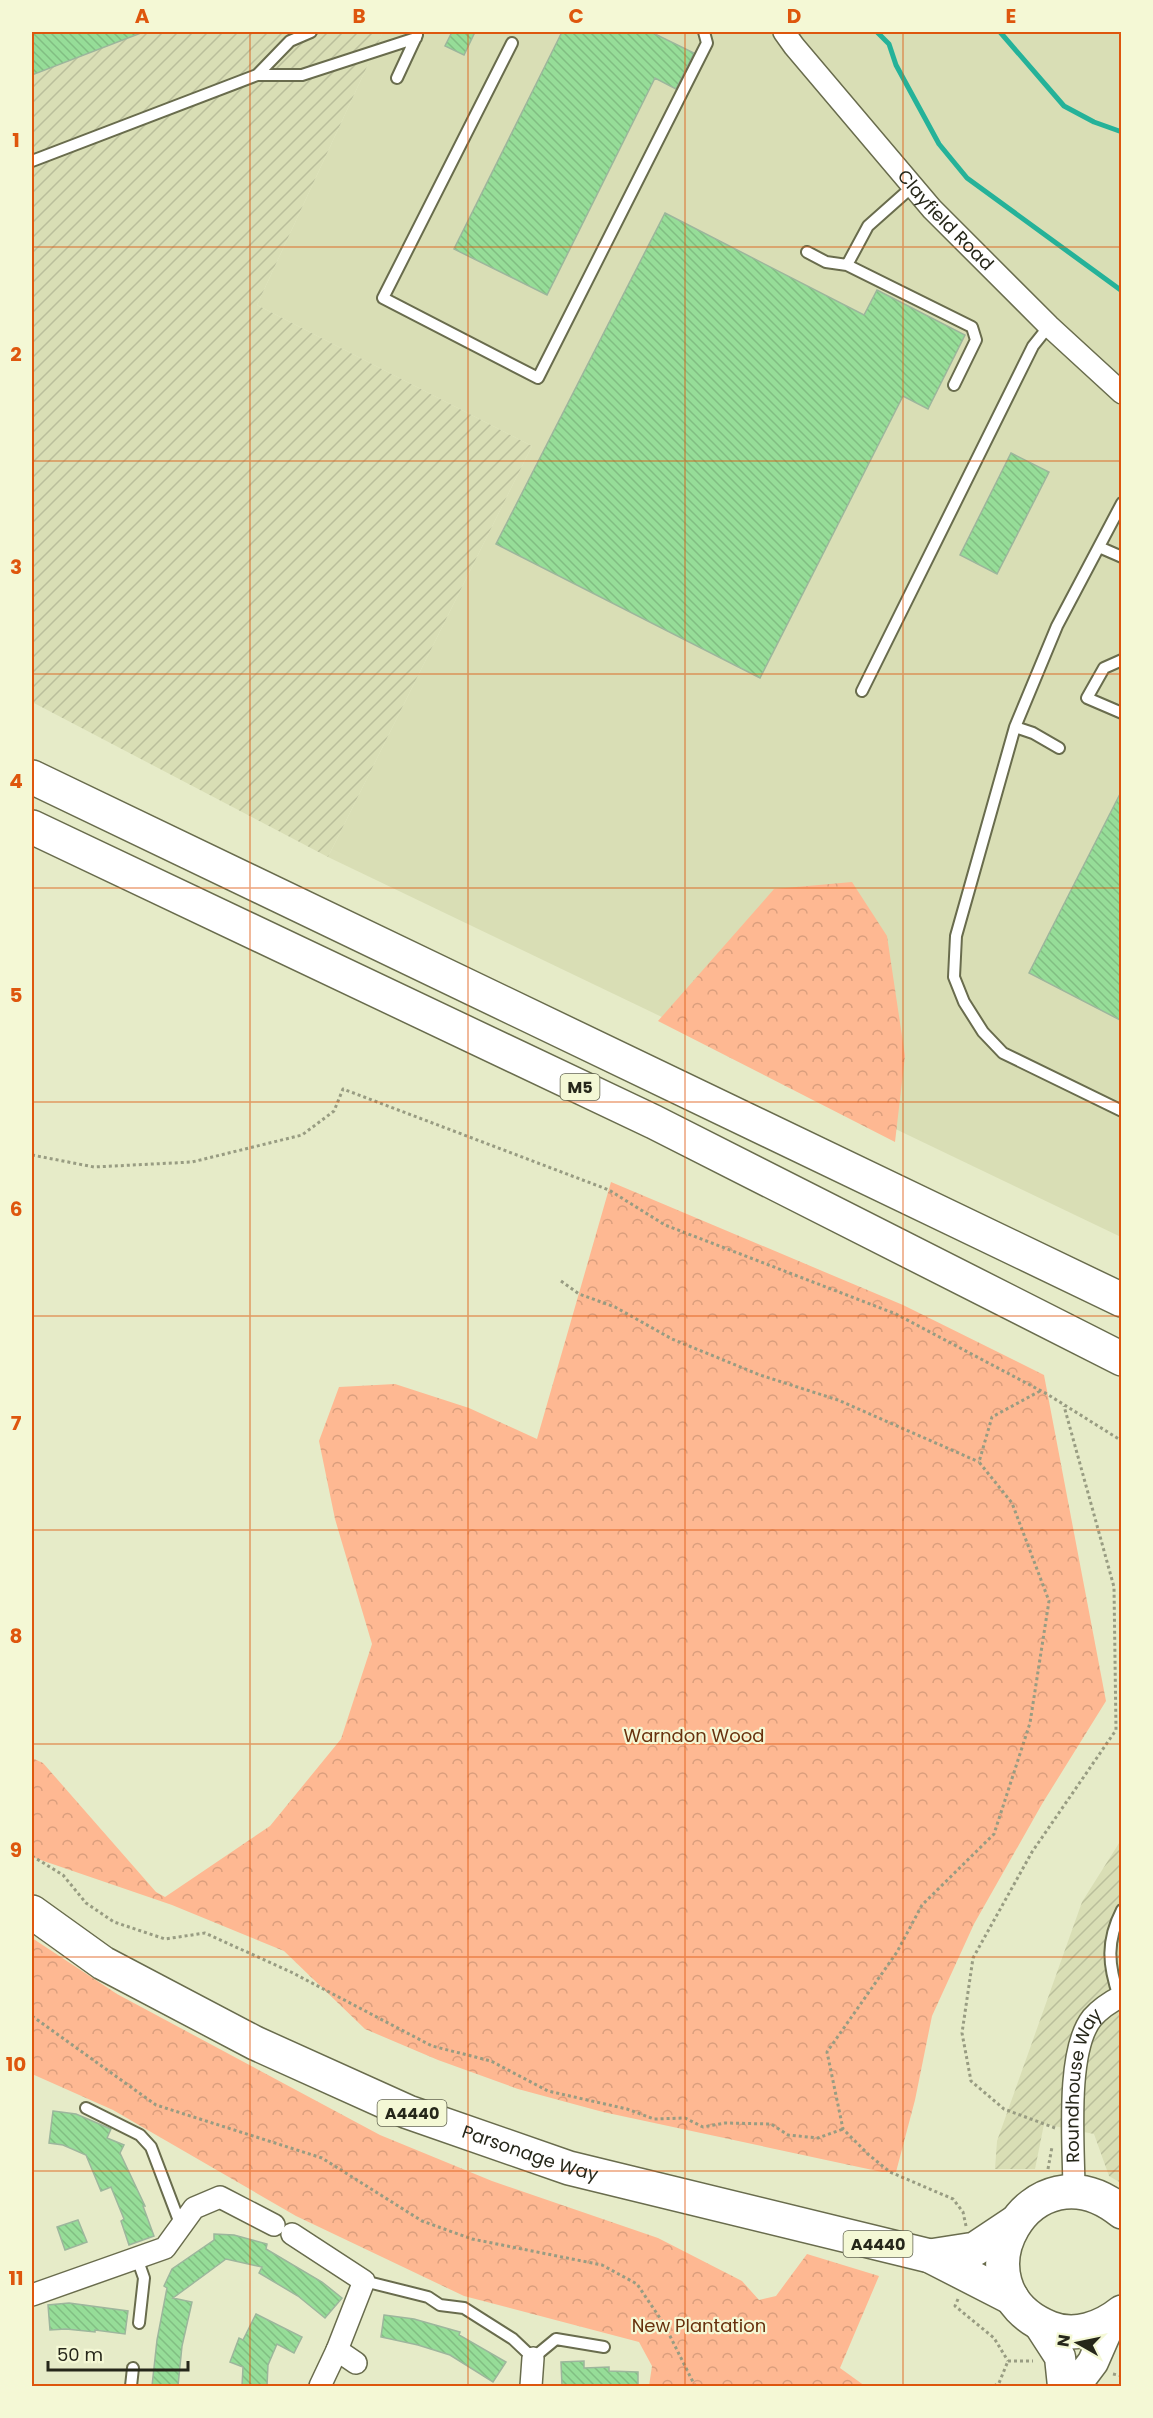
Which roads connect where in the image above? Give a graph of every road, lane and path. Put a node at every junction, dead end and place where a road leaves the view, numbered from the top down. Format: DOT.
graph roads {
  1 [pos="310,32"];
  2 [pos="400,32"];
  3 [pos="704,32"];
  4 [pos="784,32"];
  5 [pos="417,35"];
  6 [pos="512,43"];
  7 [pos="257,75"];
  8 [pos="397,78"];
  9 [pos="32,161"];
  10 [pos="913,186"];
  11 [pos="807,252"];
  12 [pos="847,266"];
  13 [pos="1049,326"];
  14 [pos="954,385"];
  15 [pos="1122,393"];
  16 [pos="1122,503"];
  17 [pos="1099,547"];
  18 [pos="1122,557"];
  19 [pos="1122,660"];
  20 [pos="862,692"];
  21 [pos="1122,713"];
  22 [pos="1015,727"];
  23 [pos="1059,748"];
  24 [pos="32,777"];
  25 [pos="32,827"];
  26 [pos="1122,1111"];
  27 [pos="32,1155"];
  28 [pos="561,1281"];
  29 [pos="1122,1300"];
  30 [pos="1122,1359"];
  31 [pos="1041,1390"];
  32 [pos="1064,1404"];
  33 [pos="1122,1441"];
  34 [pos="979,1462"];
  35 [pos="32,1856"];
  36 [pos="1122,1910"];
  37 [pos="32,1912"];
  38 [pos="1120,1996"];
  39 [pos="32,2016"];
  40 [pos="86,2108"];
  41 [pos="843,2129"];
  42 [pos="1074,2180"];
  43 [pos="1121,2212"];
  44 [pos="1014,2223"];
  45 [pos="966,2225"];
  46 [pos="181,2226"];
  47 [pos="930,2256"];
  48 [pos="137,2258"];
  49 [pos="364,2281"];
  50 [pos="32,2295"];
  51 [pos="1012,2298"];
  52 [pos="955,2306"];
  53 [pos="1116,2316"];
  54 [pos="139,2323"];
  55 [pos="1038,2323"];
  56 [pos="604,2347"];
  57 [pos="337,2349"];
  58 [pos="533,2358"];
  59 [pos="1008,2361"];
  60 [pos="1022,2362"];
  61 [pos="356,2363"];
  62 [pos="133,2368"];
  63 [pos="1111,2373"];
  64 [pos="1122,2376"];
  65 [pos="131,2386"];
  66 [pos="320,2386"];
  67 [pos="531,2386"];
  68 [pos="695,2386"];
  69 [pos="994,2386"];
  70 [pos="1063,2386"];
  71 [pos="1075,2386"];
  1 -- 7 [label="lane"];
  2 -- 5 [label="lane"];
  3 -- 6 [label="lane"];
  4 -- 10 [label="street, Clayfield Road"];
  5 -- 7 [label="lane"];
  5 -- 8 [label="lane"];
  7 -- 9 [label="lane"];
  10 -- 12 [label="lane"];
  10 -- 13 [label="street, Clayfield Road"];
  11 -- 12 [label="lane"];
  12 -- 14 [label="lane"];
  13 -- 15 [label="street, Clayfield Road"];
  13 -- 20 [label="lane"];
  16 -- 17 [label="lane"];
  17 -- 18 [label="lane"];
  17 -- 22 [label="lane"];
  19 -- 21 [label="lane"];
  22 -- 23 [label="lane"];
  22 -- 26 [label="lane"];
  24 -- 29 [label="main road, M5"];
  25 -- 30 [label="main road, M5"];
  27 -- 31 [label="path"];
  28 -- 34 [label="path"];
  31 -- 32 [label="path"];
  31 -- 34 [label="path"];
  32 -- 33 [label="path"];
  32 -- 42 [label="path"];
  34 -- 41 [label="path"];
  35 -- 41 [label="path"];
  36 -- 38 [label="lane"];
  37 -- 47 [label="main road, Parsonage Way / A4440"];
  38 -- 42 [label="street, Roundhouse Way"];
  39 -- 68 [label="path"];
  40 -- 46 [label="lane"];
  41 -- 45 [label="path"];
  42 -- 43 [label="main road"];
  42 -- 44 [label="main road, Parsonage Way"];
  44 -- 47 [label="main road, Parsonage Way / A4440"];
  44 -- 51 [label="main road"];
  46 -- 48 [label="street"];
  46 -- 49 [label="street"];
  47 -- 51 [label="main road, Parsonage Way / A4440"];
  48 -- 50 [label="street"];
  48 -- 54 [label="lane"];
  49 -- 57 [label="street"];
  49 -- 58 [label="lane"];
  51 -- 55 [label="main road"];
  52 -- 59 [label="path"];
  53 -- 55 [label="main road"];
  53 -- 71 [label="street"];
  55 -- 70 [label="street"];
  56 -- 58 [label="lane"];
  57 -- 61 [label="street"];
  57 -- 66 [label="street"];
  58 -- 67 [label="street"];
  59 -- 60 [label="path"];
  59 -- 69 [label="path"];
  62 -- 65 [label="lane"];
  63 -- 64 [label="path"];
}
